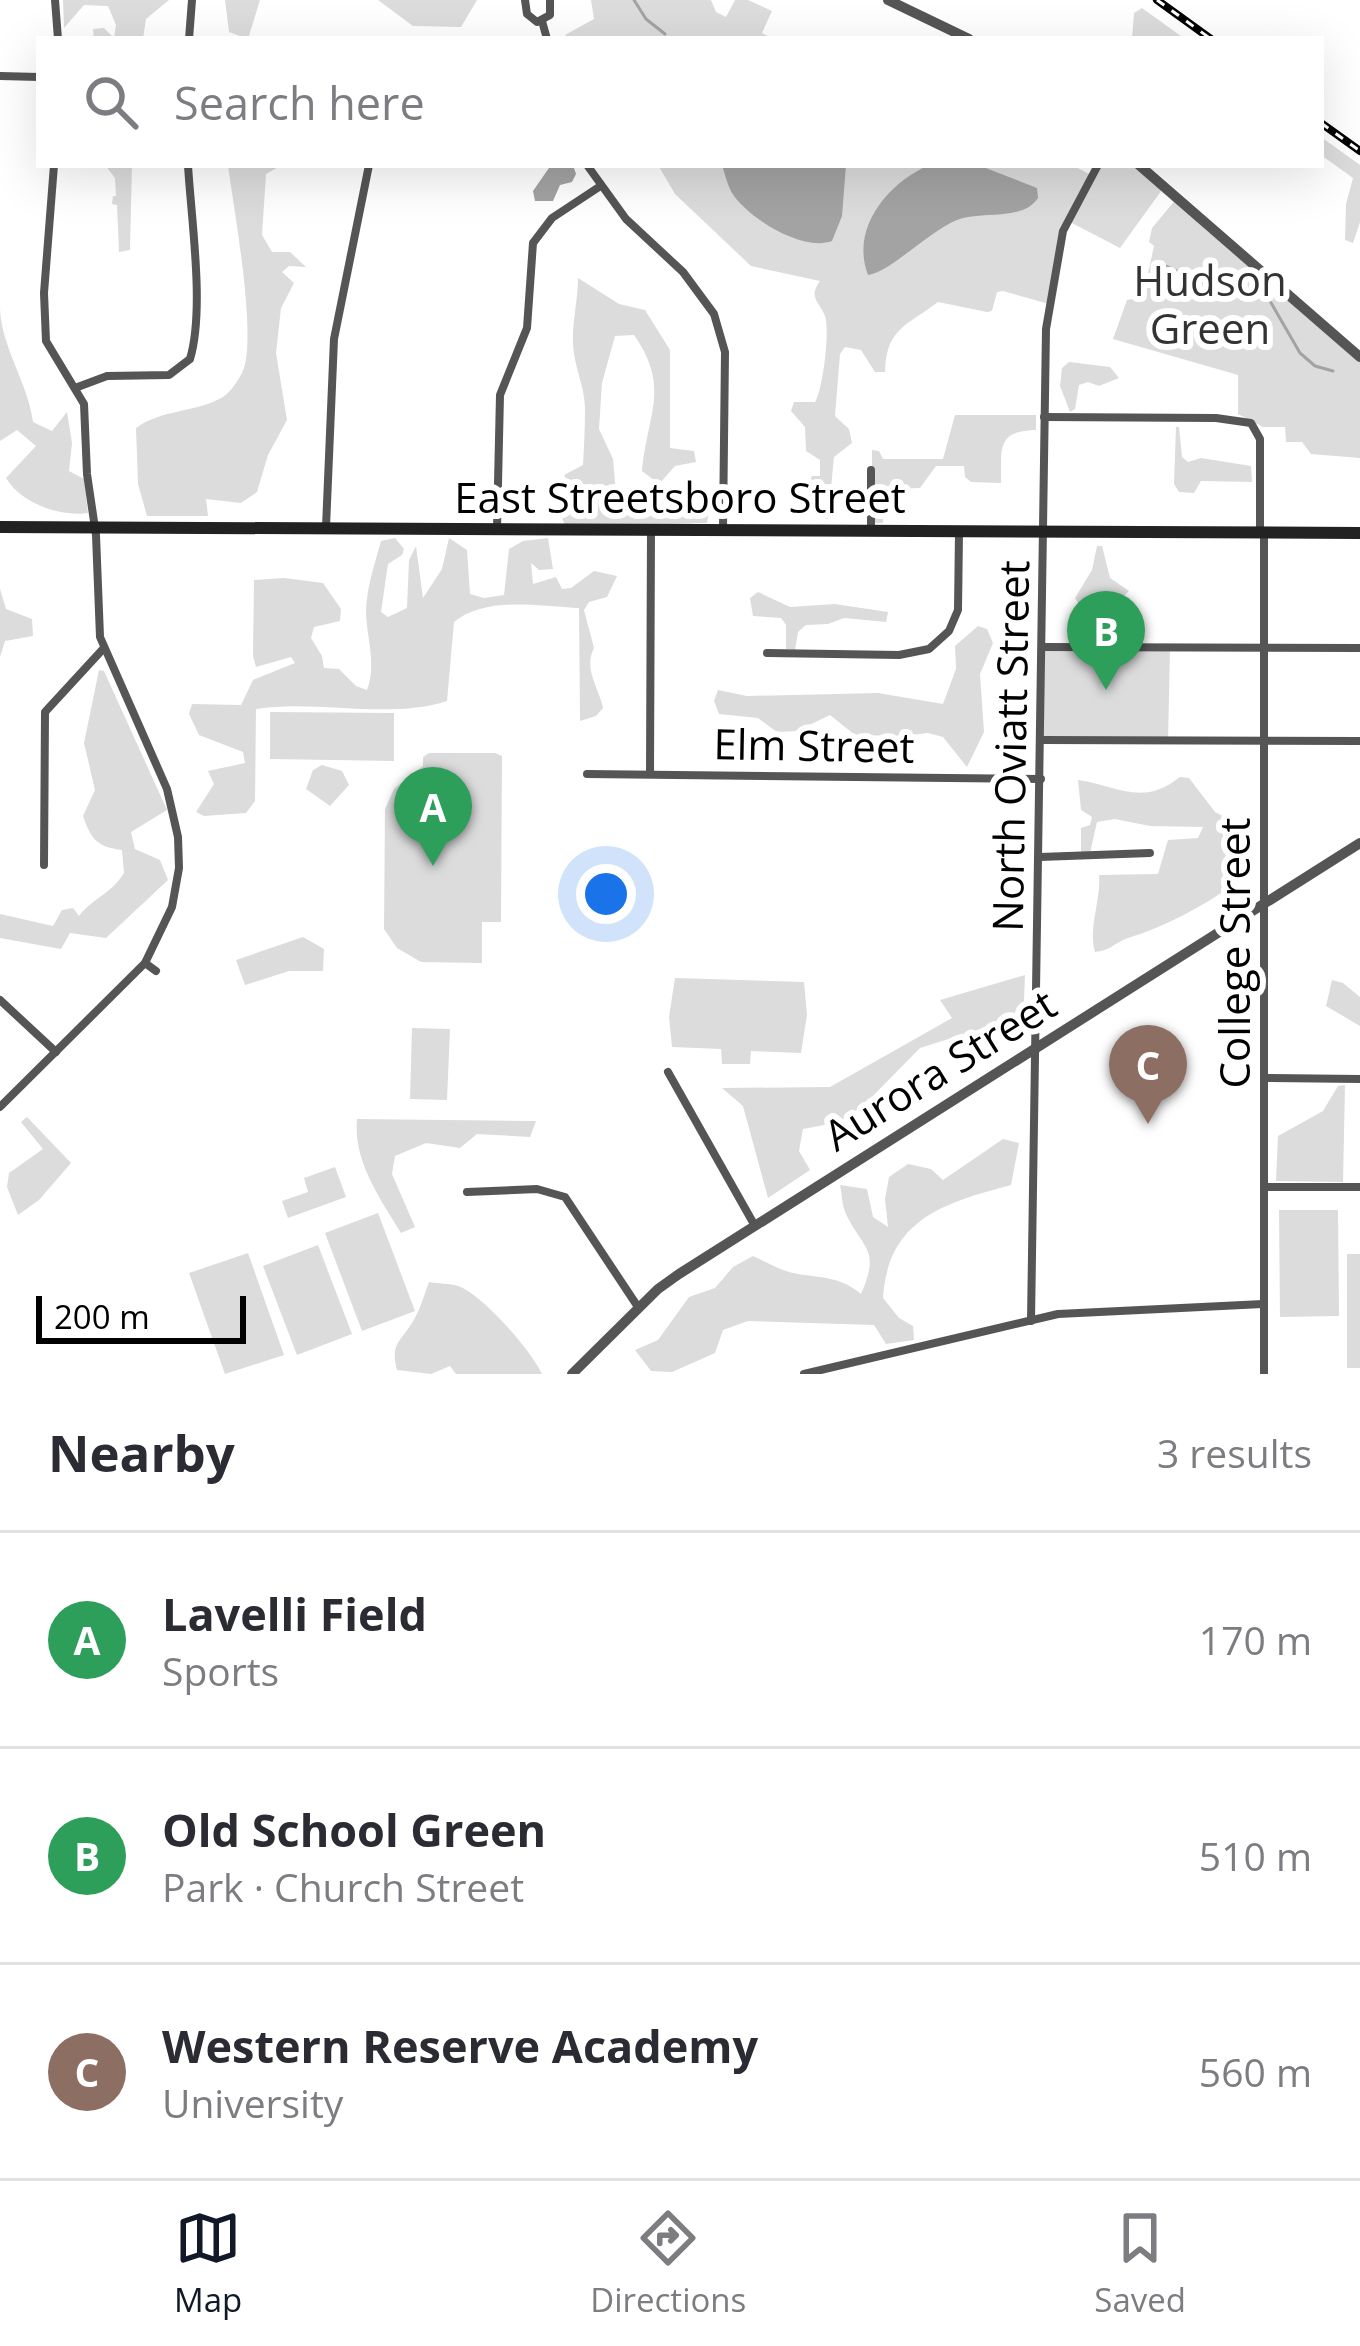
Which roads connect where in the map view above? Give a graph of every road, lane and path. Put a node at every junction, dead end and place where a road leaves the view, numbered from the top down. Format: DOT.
graph roads {
  1 [pos="55,0"];
  2 [pos="192,0"];
  3 [pos="525,0"];
  4 [pos="550,0"];
  5 [pos="888,0"];
  6 [pos="542,21"];
  7 [pos="58,36"];
  8 [pos="189,36"];
  9 [pos="546,36"];
  10 [pos="963,36"];
  11 [pos="0,76"];
  12 [pos="36,76"];
  13 [pos="55,168"];
  14 [pos="188,168"];
  15 [pos="368,168"];
  16 [pos="589,168"];
  17 [pos="1096,168"];
  18 [pos="1142,168"];
  19 [pos="599,187"];
  20 [pos="1360,357"];
  21 [pos="75,388"];
  22 [pos="1044,417"];
  23 [pos="871,470"];
  24 [pos="0,527"];
  25 [pos="95,527"];
  26 [pos="326,529"];
  27 [pos="497,530"];
  28 [pos="651,530"];
  29 [pos="723,530"];
  30 [pos="871,532"];
  31 [pos="959,532"];
  32 [pos="1044,533"];
  33 [pos="1262,533"];
  34 [pos="1360,533"];
  35 [pos="1042,646"];
  36 [pos="1265,648"];
  37 [pos="1360,648"];
  38 [pos="103,649"];
  39 [pos="766,653"];
  40 [pos="1042,740"];
  41 [pos="1264,741"];
  42 [pos="1360,741"];
  43 [pos="586,774"];
  44 [pos="650,774"];
  45 [pos="1041,779"];
  46 [pos="1360,843"];
  47 [pos="1150,853"];
  48 [pos="1040,857"];
  49 [pos="44,865"];
  50 [pos="1264,902"];
  51 [pos="145,963"];
  52 [pos="156,970"];
  53 [pos="0,1000"];
  54 [pos="1035,1048"];
  55 [pos="56,1052"];
  56 [pos="668,1072"];
  57 [pos="1266,1078"];
  58 [pos="1360,1078"];
  59 [pos="0,1107"];
  60 [pos="1265,1187"];
  61 [pos="1360,1187"];
  62 [pos="466,1192"];
  63 [pos="755,1226"];
  64 [pos="1263,1304"];
  65 [pos="638,1307"];
  66 [pos="1030,1321"];
  67 [pos="572,1374"];
  68 [pos="804,1374"];
  69 [pos="1264,1374"];
  1 -- 7 [label="street"];
  2 -- 8 [label="street"];
  3 -- 6 [label="street"];
  4 -- 6 [label="street"];
  5 -- 10 [label="street"];
  6 -- 9 [label="street"];
  11 -- 12 [label="street"];
  13 -- 21 [label="street"];
  14 -- 21 [label="street"];
  15 -- 26 [label="street"];
  16 -- 19 [label="street"];
  17 -- 22 [label="street, North Oviatt Street"];
  18 -- 20 [label="street"];
  19 -- 27 [label="street"];
  19 -- 29 [label="street"];
  21 -- 25 [label="street"];
  22 -- 32 [label="street, North Oviatt Street"];
  22 -- 33 [label="street, College Street"];
  23 -- 30 [label="street"];
  24 -- 25 [label="main road, East Streetsboro Street"];
  25 -- 26 [label="main road, East Streetsboro Street"];
  25 -- 38 [label="street"];
  26 -- 27 [label="main road, East Streetsboro Street"];
  27 -- 28 [label="main road, East Streetsboro Street"];
  28 -- 29 [label="main road, East Streetsboro Street"];
  28 -- 44 [label="street"];
  29 -- 30 [label="main road, East Streetsboro Street"];
  30 -- 31 [label="main road, East Streetsboro Street"];
  31 -- 32 [label="main road, East Streetsboro Street"];
  31 -- 39 [label="street"];
  32 -- 33 [label="main road, East Streetsboro Street"];
  32 -- 35 [label="street, North Oviatt Street"];
  33 -- 34 [label="main road, East Streetsboro Street"];
  33 -- 36 [label="street, College Street"];
  35 -- 36 [label="street"];
  35 -- 40 [label="street, North Oviatt Street"];
  36 -- 37 [label="street"];
  36 -- 41 [label="street, College Street"];
  38 -- 49 [label="street"];
  38 -- 51 [label="street"];
  40 -- 41 [label="street"];
  40 -- 45 [label="street, North Oviatt Street"];
  41 -- 42 [label="street"];
  41 -- 50 [label="street, College Street"];
  43 -- 44 [label="street, Elm Street"];
  44 -- 45 [label="street, Elm Street"];
  45 -- 48 [label="street, North Oviatt Street"];
  46 -- 50 [label="street, Aurora Street"];
  47 -- 48 [label="street"];
  48 -- 54 [label="street, North Oviatt Street"];
  50 -- 54 [label="street, Aurora Street"];
  50 -- 57 [label="street, College Street"];
  51 -- 52 [label="street"];
  51 -- 55 [label="street"];
  53 -- 55 [label="street"];
  54 -- 63 [label="street, Aurora Street"];
  54 -- 66 [label="street, North Oviatt Street"];
  55 -- 59 [label="street"];
  56 -- 63 [label="street"];
  57 -- 58 [label="street"];
  57 -- 60 [label="street, College Street"];
  60 -- 61 [label="street"];
  60 -- 64 [label="street, College Street"];
  62 -- 65 [label="street"];
  63 -- 65 [label="street, Aurora Street"];
  64 -- 66 [label="street"];
  64 -- 69 [label="street, College Street"];
  65 -- 67 [label="street, Aurora Street"];
  66 -- 68 [label="street"];
}
